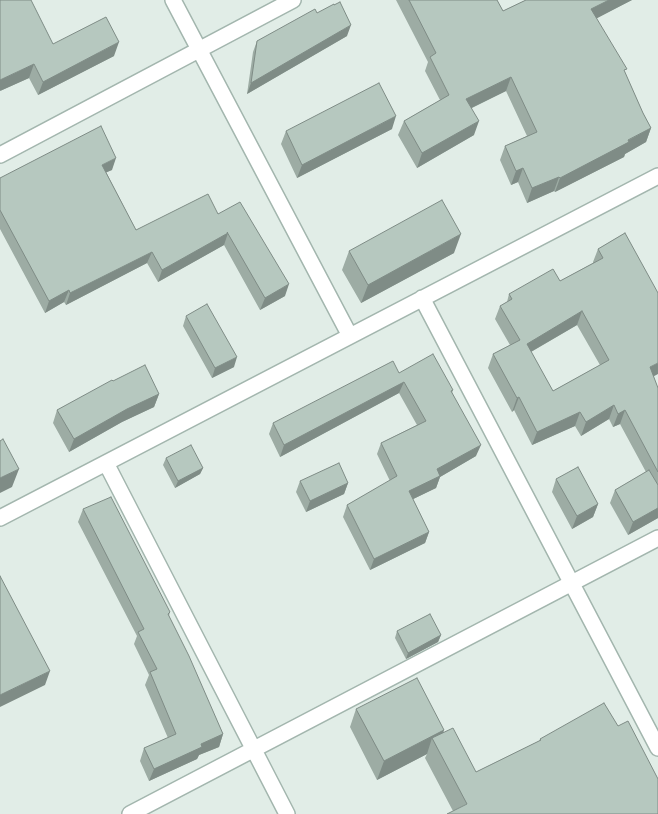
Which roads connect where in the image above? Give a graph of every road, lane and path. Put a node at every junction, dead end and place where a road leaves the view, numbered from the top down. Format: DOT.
graph roads {
  1 [pos="173,0"];
  2 [pos="294,0"];
  3 [pos="199,50"];
  4 [pos="0,155"];
  5 [pos="658,176"];
  6 [pos="422,298"];
  7 [pos="350,336"];
  8 [pos="106,463"];
  9 [pos="0,518"];
  10 [pos="658,538"];
  11 [pos="572,583"];
  12 [pos="658,748"];
  13 [pos="254,749"];
  14 [pos="130,814"];
  15 [pos="287,814"];
  1 -- 3 [label="street"];
  2 -- 3 [label="street"];
  3 -- 4 [label="street"];
  3 -- 7 [label="street"];
  5 -- 6 [label="street"];
  6 -- 7 [label="street"];
  6 -- 11 [label="street"];
  7 -- 8 [label="street"];
  8 -- 9 [label="street"];
  8 -- 13 [label="street"];
  10 -- 11 [label="street"];
  11 -- 12 [label="street"];
  11 -- 13 [label="street"];
  13 -- 14 [label="street"];
  13 -- 15 [label="street"];
}
